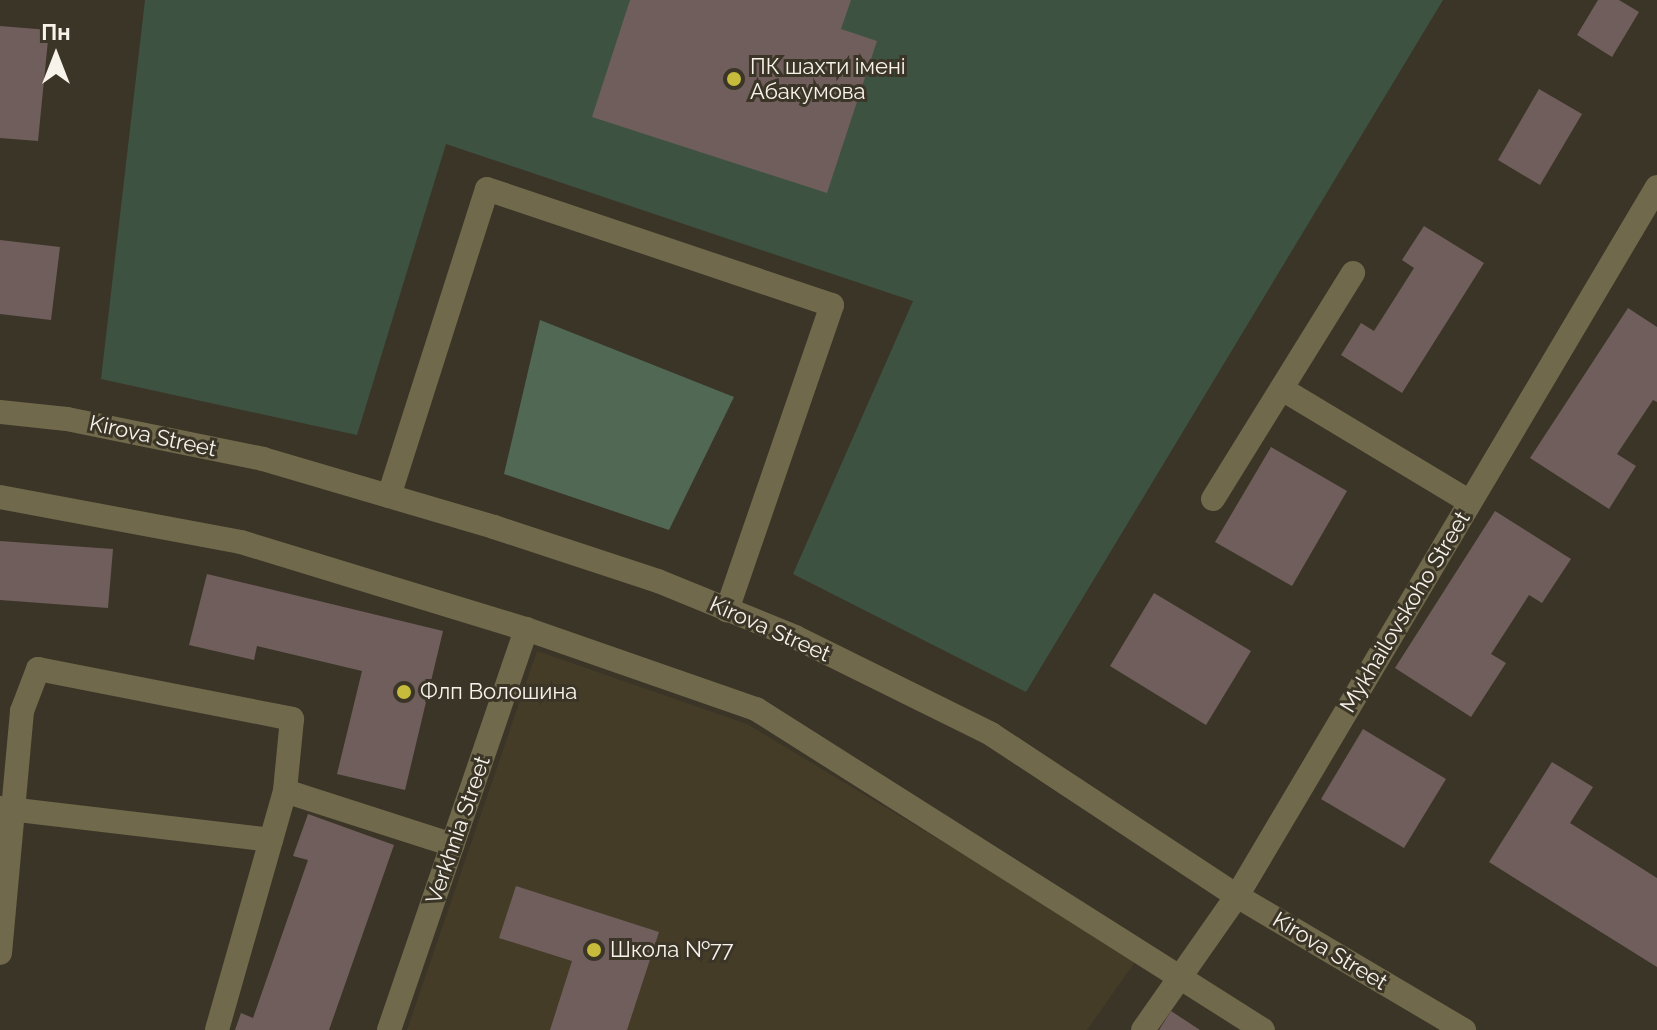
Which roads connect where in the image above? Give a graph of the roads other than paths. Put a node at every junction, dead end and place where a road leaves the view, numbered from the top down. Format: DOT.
graph roads {
  1 [pos="1657,187"];
  2 [pos="1353,273"];
  3 [pos="1282,389"];
  4 [pos="0,412"];
  5 [pos="389,496"];
  6 [pos="0,497"];
  7 [pos="1213,499"];
  8 [pos="1470,502"];
  9 [pos="727,610"];
  10 [pos="526,629"];
  11 [pos="285,791"];
  12 [pos="7,808"];
  13 [pos="271,840"];
  14 [pos="453,845"];
  15 [pos="1237,896"];
  16 [pos="0,953"];
  17 [pos="1179,978"];
  18 [pos="217,1030"];
  19 [pos="389,1030"];
  20 [pos="1143,1030"];
  21 [pos="1263,1030"];
  22 [pos="1464,1030"];
  1 -- 8 [label="street, Mykhailovskoho Street"];
  2 -- 3 [label="street"];
  3 -- 7 [label="street"];
  3 -- 8 [label="street"];
  4 -- 5 [label="street, Kirova Street"];
  5 -- 9 [label="street, Kirova Street"];
  5 -- 9 [label="street"];
  6 -- 10 [label="street"];
  8 -- 15 [label="street, Mykhailovskoho Street"];
  9 -- 15 [label="street, Kirova Street"];
  10 -- 14 [label="street, Verkhnia Street"];
  10 -- 17 [label="street"];
  11 -- 12 [label="street"];
  11 -- 13 [label="street"];
  11 -- 14 [label="street"];
  12 -- 13 [label="street"];
  12 -- 16 [label="street"];
  13 -- 18 [label="street"];
  14 -- 19 [label="street, Verkhnia Street"];
  15 -- 17 [label="street, Mykhailovskoho Street"];
  15 -- 22 [label="street, Kirova Street"];
  17 -- 20 [label="street, Mykhailovskoho Street"];
  17 -- 21 [label="street"];
}
